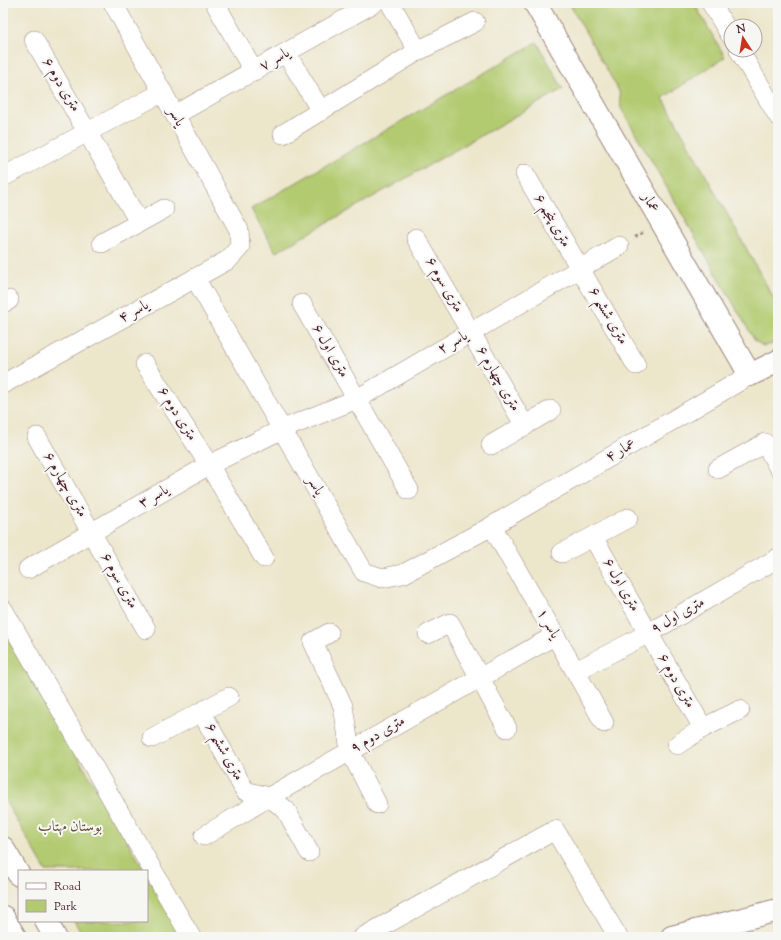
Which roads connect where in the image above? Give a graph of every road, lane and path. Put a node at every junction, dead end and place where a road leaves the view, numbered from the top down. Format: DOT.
graph roads {
  1 [pos="113,3"];
  2 [pos="215,3"];
  3 [pos="374,3"];
  4 [pos="390,3"];
  5 [pos="535,3"];
  6 [pos="711,3"];
  7 [pos="475,22"];
  8 [pos="723,23"];
  9 [pos="34,40"];
  10 [pos="418,51"];
  11 [pos="286,53"];
  12 [pos="744,58"];
  13 [pos="254,72"];
  14 [pos="163,92"];
  15 [pos="321,111"];
  16 [pos="777,111"];
  17 [pos="174,115"];
  18 [pos="88,131"];
  19 [pos="283,134"];
  20 [pos="525,174"];
  21 [pos="3,178"];
  22 [pos="164,209"];
  23 [pos="139,222"];
  24 [pos="661,222"];
  25 [pos="239,230"];
  26 [pos="416,238"];
  27 [pos="102,243"];
  28 [pos="619,246"];
  29 [pos="580,268"];
  30 [pos="195,278"];
  31 [pos="302,304"];
  32 [pos="471,333"];
  33 [pos="778,361"];
  34 [pos="145,364"];
  35 [pos="636,364"];
  36 [pos="750,375"];
  37 [pos="6,382"];
  38 [pos="358,399"];
  39 [pos="551,410"];
  40 [pos="525,426"];
  41 [pos="283,429"];
  42 [pos="37,437"];
  43 [pos="491,445"];
  44 [pos="209,465"];
  45 [pos="778,467"];
  46 [pos="718,469"];
  47 [pos="409,490"];
  48 [pos="628,518"];
  49 [pos="492,526"];
  50 [pos="92,532"];
  51 [pos="593,537"];
  52 [pos="562,553"];
  53 [pos="264,558"];
  54 [pos="778,558"];
  55 [pos="28,569"];
  56 [pos="3,609"];
  57 [pos="146,629"];
  58 [pos="329,633"];
  59 [pos="649,633"];
  60 [pos="428,634"];
  61 [pos="554,636"];
  62 [pos="576,671"];
  63 [pos="480,677"];
  64 [pos="229,697"];
  65 [pos="740,710"];
  66 [pos="202,713"];
  67 [pos="604,723"];
  68 [pos="507,728"];
  69 [pos="703,728"];
  70 [pos="152,738"];
  71 [pos="677,745"];
  72 [pos="350,751"];
  73 [pos="269,797"];
  74 [pos="377,804"];
  75 [pos="204,836"];
  76 [pos="3,848"];
  77 [pos="309,852"];
  78 [pos="18,873"];
  79 [pos="778,910"];
  80 [pos="3,917"];
  81 [pos="47,922"];
  82 [pos="15,937"];
  83 [pos="55,937"];
  84 [pos="191,937"];
  85 [pos="364,937"];
  86 [pos="618,937"];
  87 [pos="672,937"];
  1 -- 14 [label="street, یاسر"];
  2 -- 13 [label="street"];
  3 -- 11 [label="street, یاسر ۷"];
  4 -- 10 [label="street"];
  5 -- 24 [label="street, عمار"];
  6 -- 8 [label="street"];
  7 -- 10 [label="street"];
  9 -- 18 [label="street, ۶ متری دوم"];
  10 -- 15 [label="street"];
  11 -- 13 [label="street, یاسر ۷"];
  11 -- 15 [label="street"];
  12 -- 16 [label="street"];
  13 -- 17 [label="street, یاسر ۷"];
  14 -- 17 [label="street, یاسر"];
  14 -- 18 [label="street"];
  15 -- 19 [label="street"];
  17 -- 25 [label="street, یاسر"];
  18 -- 21 [label="street"];
  18 -- 23 [label="street"];
  20 -- 29 [label="street, ۶ متری پنجم"];
  22 -- 23 [label="street"];
  23 -- 27 [label="street"];
  24 -- 28 [label="path"];
  24 -- 36 [label="street, عمار"];
  25 -- 30 [label="street, یاسر ۴"];
  26 -- 32 [label="street, ۶ متری سوم"];
  28 -- 29 [label="street, یاسر ۲"];
  29 -- 32 [label="street, یاسر ۲"];
  29 -- 35 [label="street, ۶ متری ششم"];
  30 -- 37 [label="street, یاسر ۴"];
  30 -- 41 [label="street, یاسر"];
  31 -- 38 [label="street, ۶ متری اول"];
  32 -- 38 [label="street, یاسر ۲"];
  32 -- 40 [label="street, ۶ متری چهارم"];
  33 -- 36 [label="street"];
  34 -- 44 [label="street, ۶ متری دوم"];
  36 -- 49 [label="street, عمار ۴"];
  38 -- 41 [label="street, یاسر ۲"];
  38 -- 47 [label="street"];
  39 -- 40 [label="street"];
  40 -- 43 [label="street"];
  41 -- 44 [label="street, یاسر ۳"];
  41 -- 49 [label="street, یاسر"];
  42 -- 50 [label="street, ۶ متری چهارم"];
  44 -- 50 [label="street, یاسر ۳"];
  44 -- 53 [label="street"];
  45 -- 46 [label="street"];
  48 -- 51 [label="street"];
  49 -- 61 [label="street, یاسر ۱"];
  50 -- 55 [label="street, یاسر ۳"];
  50 -- 57 [label="street, ۶ متری سوم"];
  51 -- 52 [label="street"];
  51 -- 59 [label="street, ۶ متری اول"];
  54 -- 59 [label="street, ۹ متری اول"];
  56 -- 84 [label="street"];
  58 -- 72 [label="street"];
  59 -- 62 [label="street, ۹ متری اول"];
  59 -- 69 [label="street, ۶ متری دوم"];
  60 -- 63 [label="street"];
  61 -- 62 [label="street, یاسر ۱"];
  61 -- 63 [label="street, ۹ متری دوم"];
  62 -- 67 [label="street, یاسر ۱"];
  63 -- 68 [label="street"];
  63 -- 72 [label="street, ۹ متری دوم"];
  64 -- 66 [label="street"];
  65 -- 69 [label="street"];
  66 -- 70 [label="street"];
  66 -- 73 [label="street, ۶ متری ششم"];
  69 -- 71 [label="street"];
  72 -- 73 [label="street, ۹ متری دوم"];
  72 -- 74 [label="street"];
  73 -- 75 [label="street, ۹ متری دوم"];
  73 -- 77 [label="street"];
  76 -- 78 [label="street"];
  79 -- 87 [label="street"];
  80 -- 82 [label="street"];
  81 -- 83 [label="street"];
  85 -- 86 [label="street"];
}
